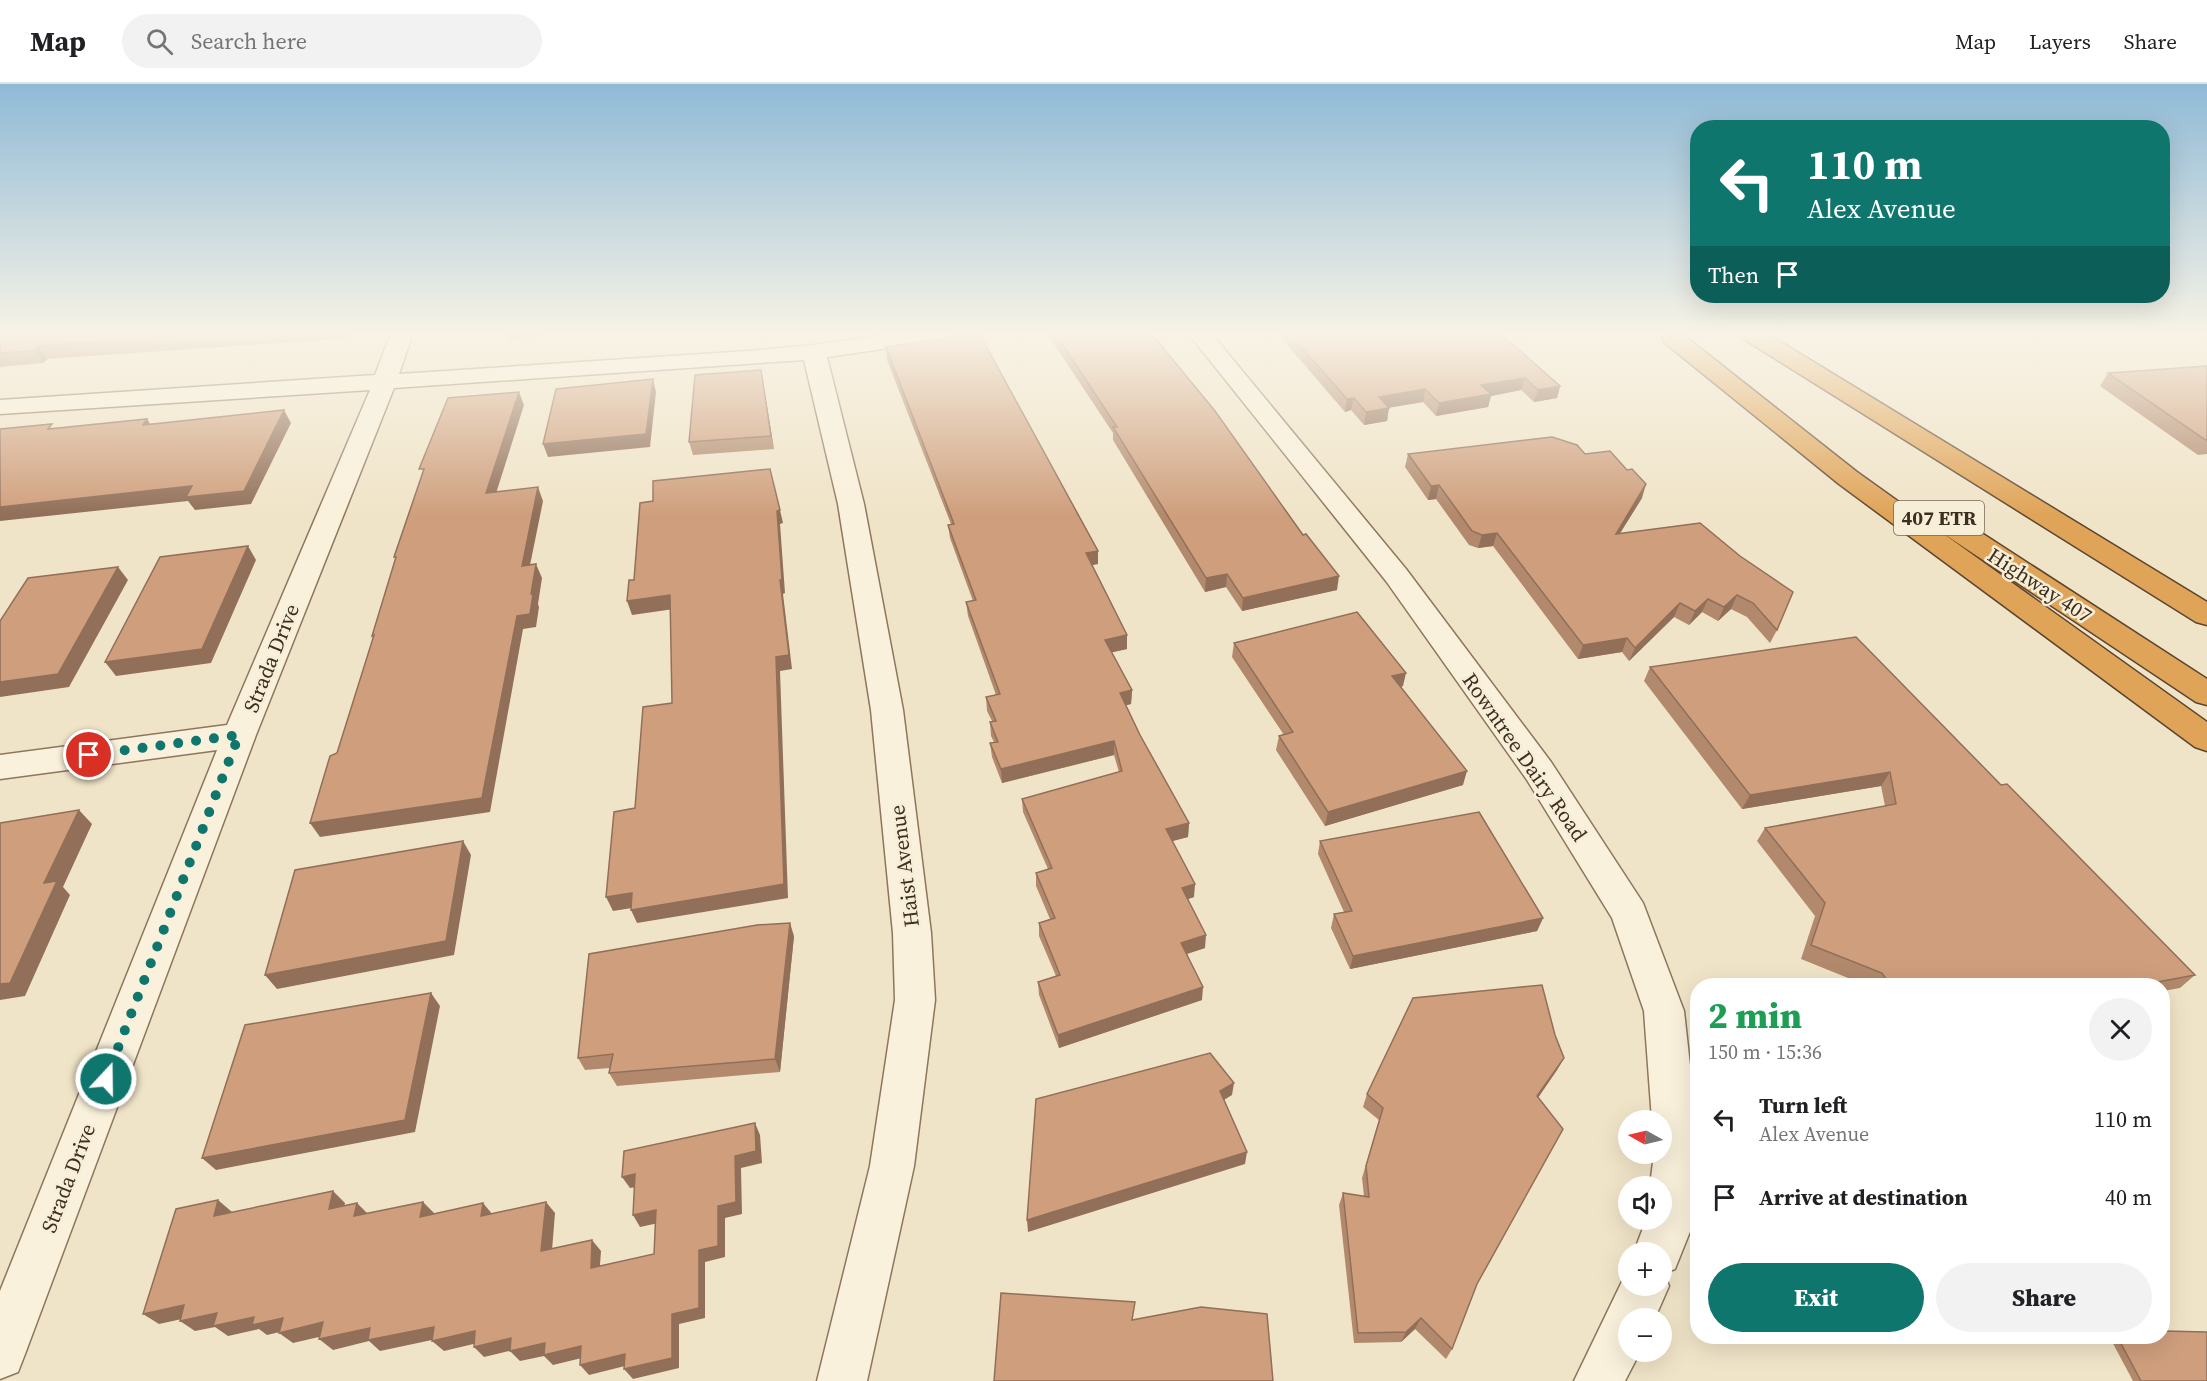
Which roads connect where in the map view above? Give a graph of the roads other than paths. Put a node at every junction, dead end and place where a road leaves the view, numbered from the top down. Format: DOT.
graph roads {
  1 [pos="206,394"];
  2 [pos="380,394"];
  3 [pos="824,394"];
  4 [pos="1248,394"];
  5 [pos="1742,394"];
  6 [pos="1755,394"];
  7 [pos="1845,394"];
  8 [pos="1860,403"];
  9 [pos="0,408"];
  10 [pos="2207,593"];
  11 [pos="2207,615"];
  12 [pos="2207,694"];
  13 [pos="239,735"];
  14 [pos="2207,739"];
  15 [pos="0,767"];
  16 [pos="1662,1242"];
  17 [pos="1618,1342"];
  18 [pos="0,1354"];
  19 [pos="842,1381"];
  20 [pos="1599,1381"];
  1 -- 9 [label="street"];
  2 -- 13 [label="street, Strada Drive"];
  3 -- 19 [label="street, Haist Avenue"];
  4 -- 16 [label="street, Rowntree Dairy Road"];
  5 -- 14 [label="highway"];
  6 -- 12 [label="highway, Highway 407 / 407 ETR"];
  7 -- 8 [label="highway, 407 ETR"];
  8 -- 10 [label="highway"];
  8 -- 11 [label="highway, 407 ETR"];
  13 -- 15 [label="street"];
  13 -- 18 [label="street, Strada Drive"];
  17 -- 20 [label="street"];
}
